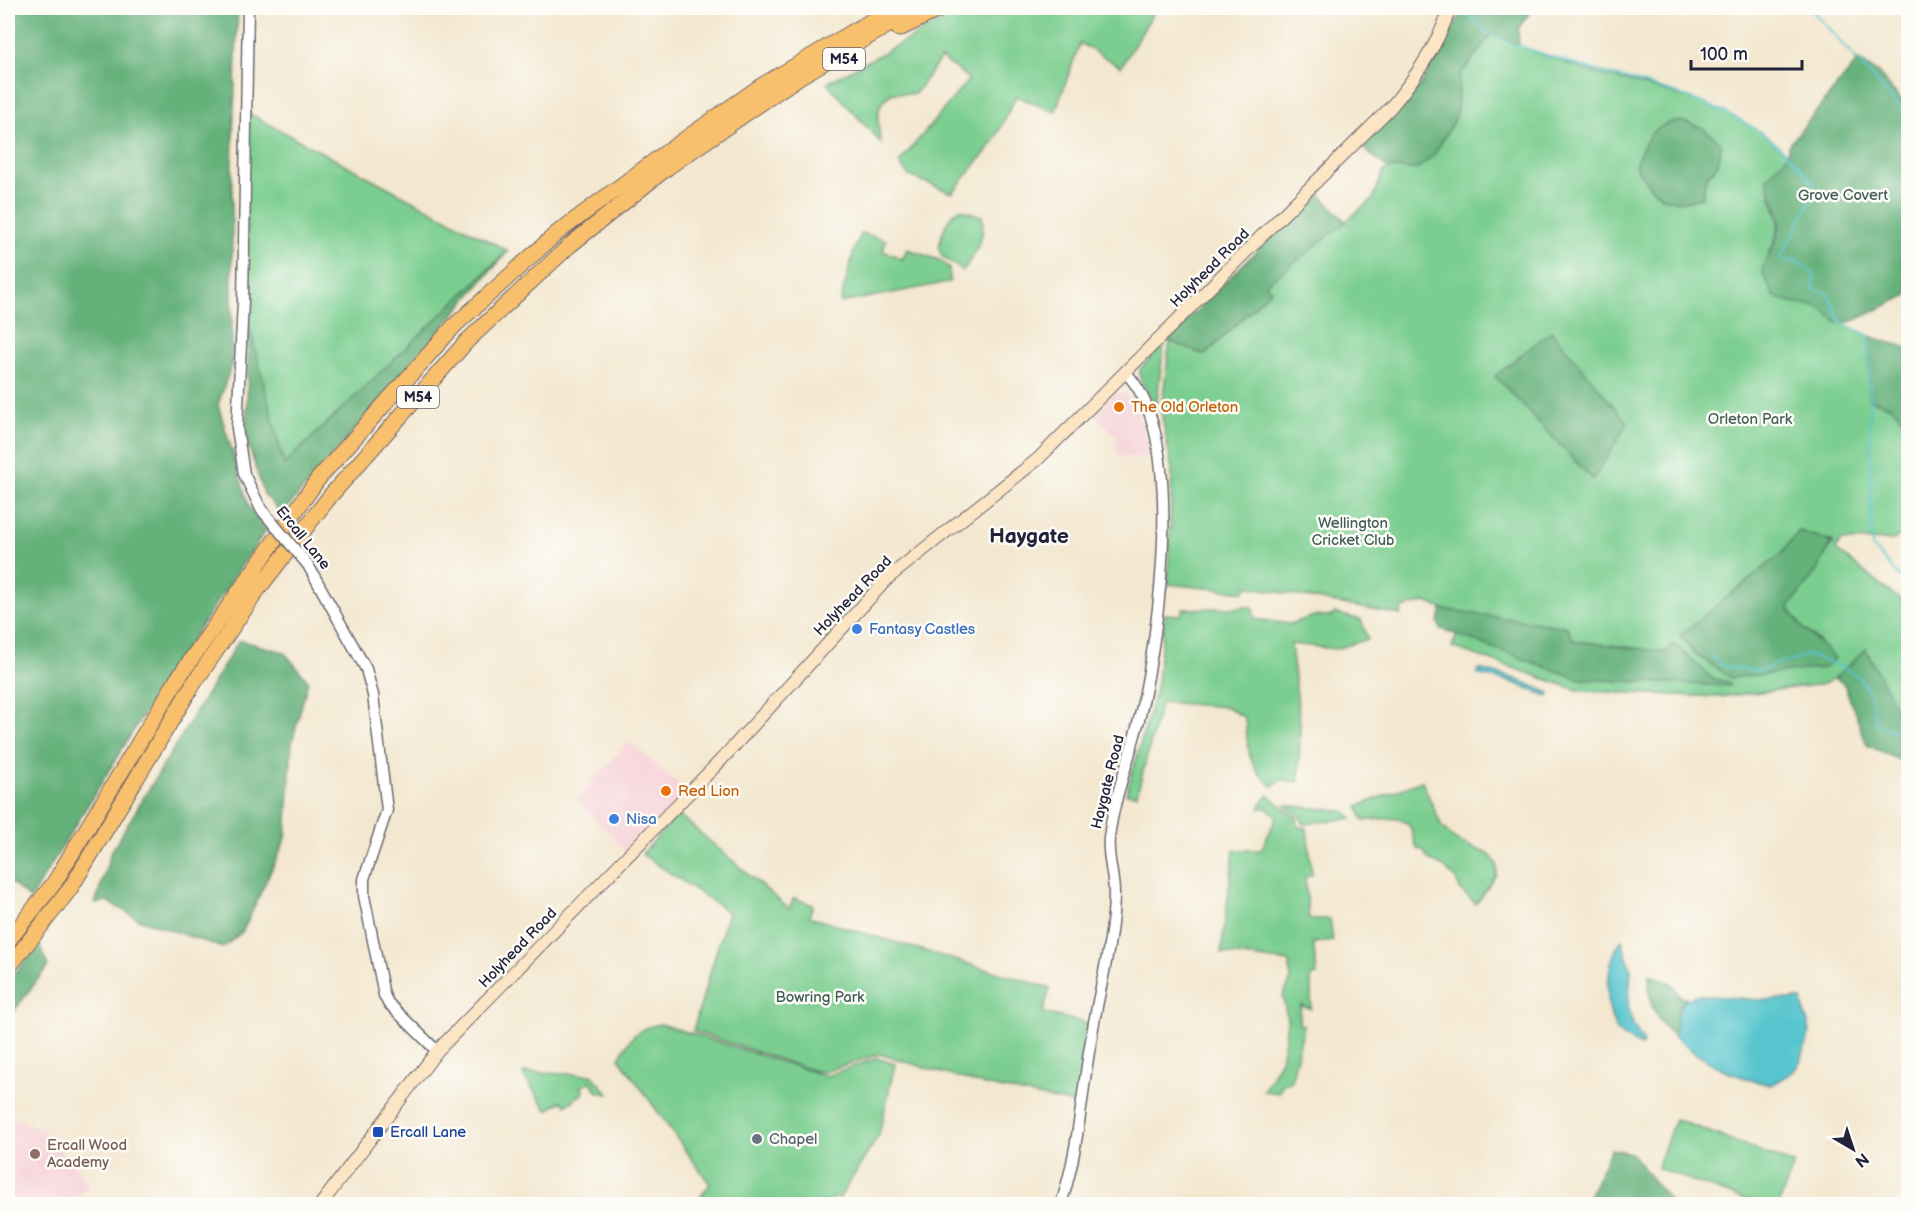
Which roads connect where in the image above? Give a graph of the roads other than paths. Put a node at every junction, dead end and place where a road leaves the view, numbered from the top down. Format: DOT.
graph roads {
  1 [pos="248,8"];
  2 [pos="893,8"];
  3 [pos="918,8"];
  4 [pos="942,8"];
  5 [pos="1450,8"];
  6 [pos="746,112"];
  7 [pos="1126,373"];
  8 [pos="12,935"];
  9 [pos="8,968"];
  10 [pos="437,1051"];
  11 [pos="321,1204"];
  12 [pos="1061,1204"];
  1 -- 10 [label="street, Ercall Lane, bridge"];
  2 -- 8 [label="highway, M54"];
  3 -- 6 [label="highway, M54"];
  4 -- 6 [label="highway, M54"];
  5 -- 7 [label="main road, Holyhead Road"];
  6 -- 9 [label="highway, M54"];
  7 -- 10 [label="main road, Holyhead Road"];
  7 -- 12 [label="street, Haygate Road"];
  10 -- 11 [label="main road, Holyhead Road"];
}
